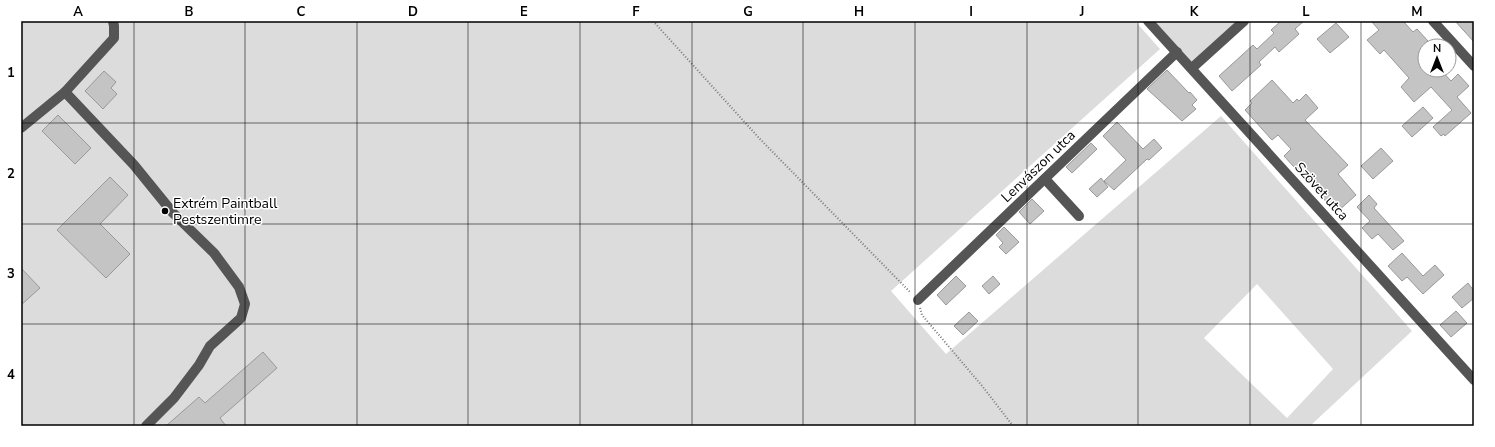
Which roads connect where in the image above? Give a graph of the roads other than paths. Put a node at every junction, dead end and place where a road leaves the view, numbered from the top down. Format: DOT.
graph roads {
  1 [pos="113,21"];
  2 [pos="1148,21"];
  3 [pos="1244,21"];
  4 [pos="1433,21"];
  5 [pos="1177,52"];
  6 [pos="1474,66"];
  7 [pos="1192,68"];
  8 [pos="65,92"];
  9 [pos="21,128"];
  10 [pos="1045,179"];
  11 [pos="1078,216"];
  12 [pos="918,300"];
  13 [pos="1474,380"];
  14 [pos="146,426"];
  1 -- 8 [label="street"];
  2 -- 5 [label="street, Szövet utca"];
  3 -- 7 [label="street"];
  4 -- 6 [label="street"];
  5 -- 7 [label="street, Szövet utca"];
  5 -- 10 [label="street, Lenvászon utca"];
  7 -- 13 [label="street, Szövet utca"];
  8 -- 9 [label="street"];
  8 -- 14 [label="street"];
  10 -- 11 [label="street"];
  10 -- 12 [label="street, Lenvászon utca"];
}
